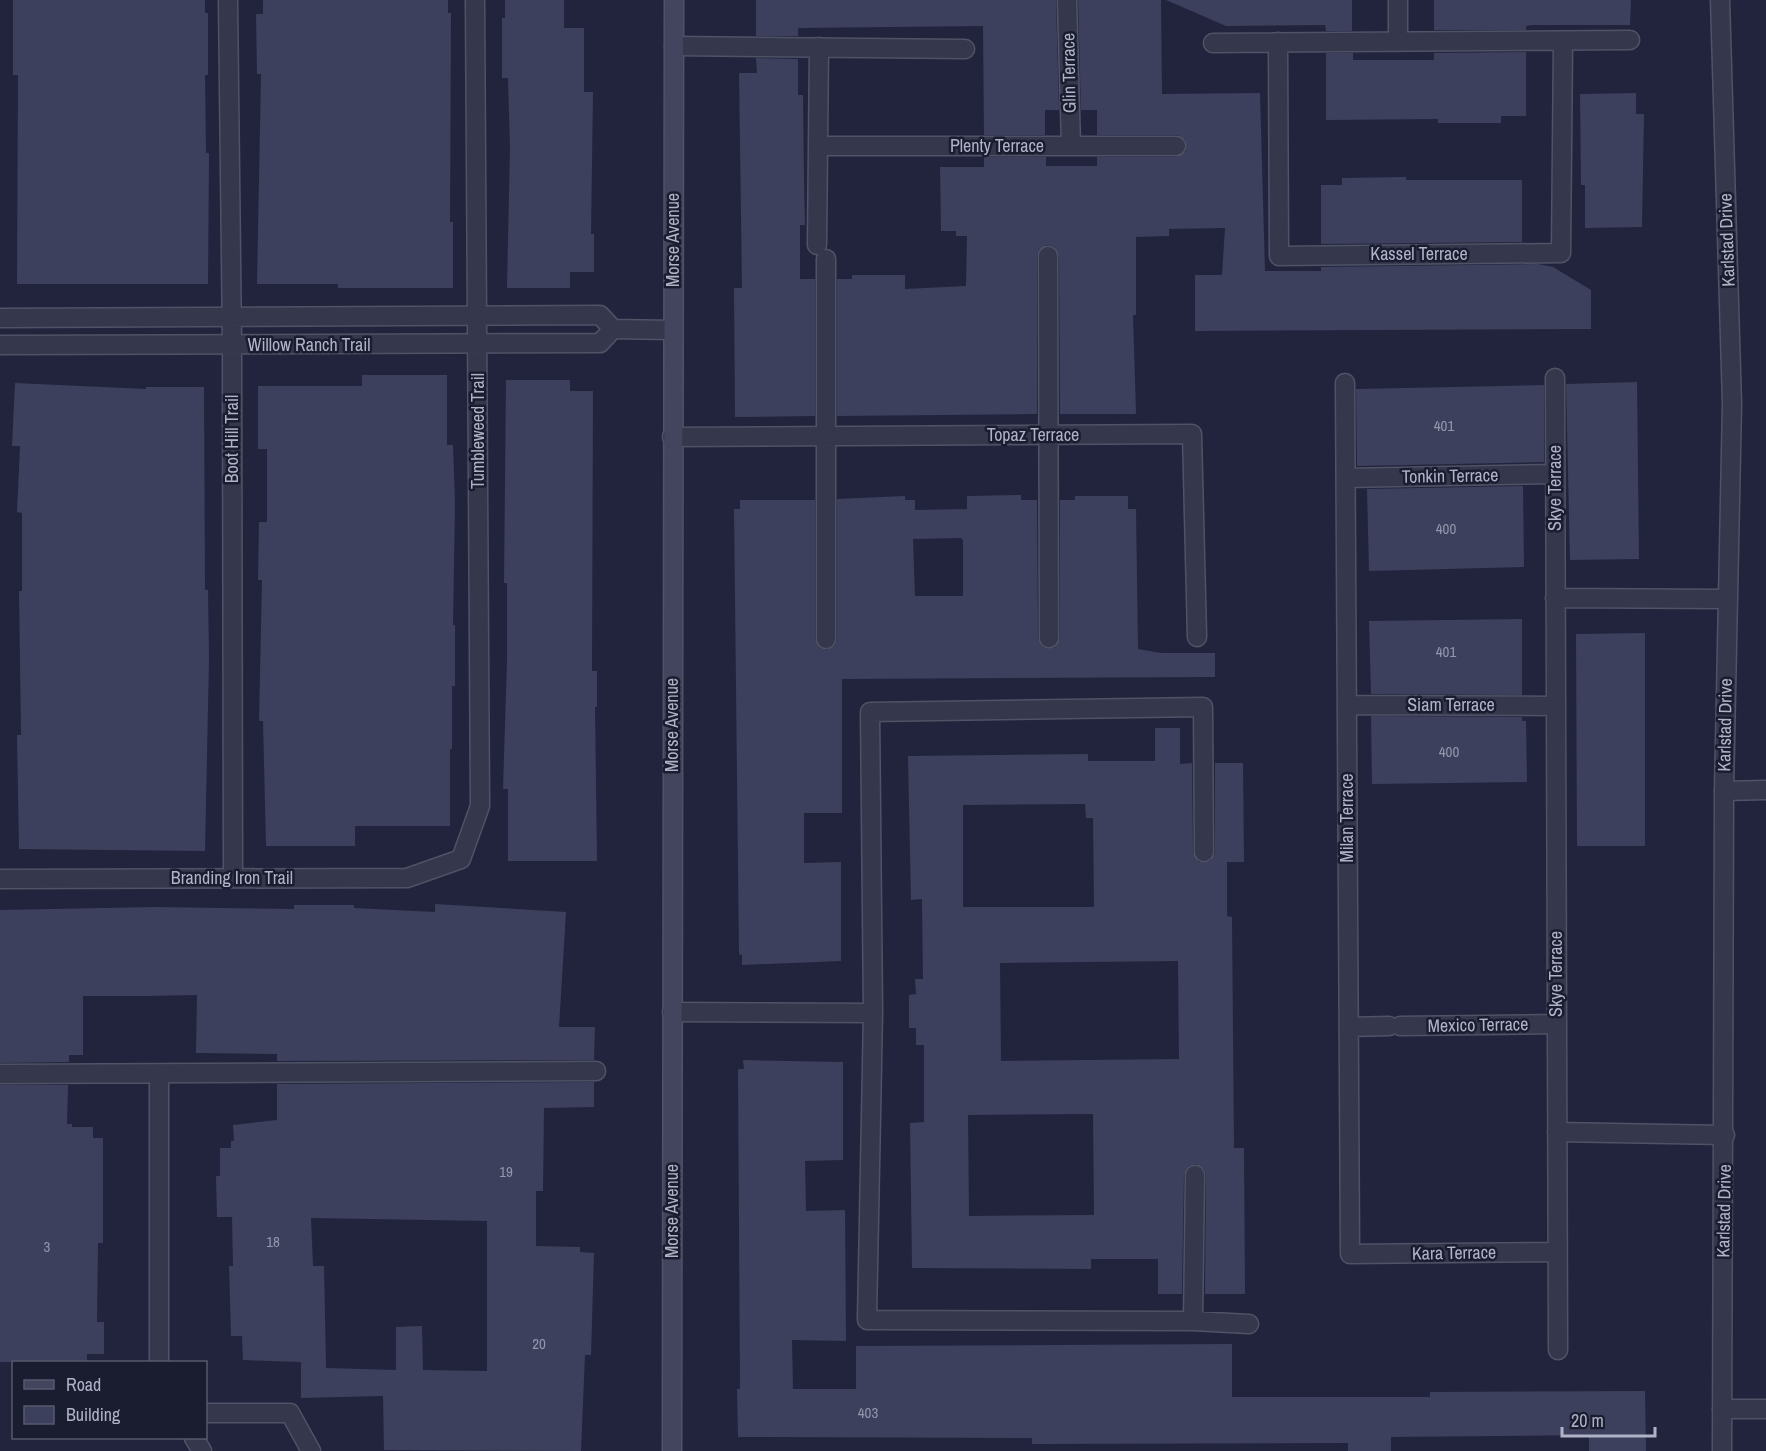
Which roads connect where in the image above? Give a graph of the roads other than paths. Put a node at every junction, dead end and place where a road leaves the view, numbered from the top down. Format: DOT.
graph roads {
  1 [pos="228,0"];
  2 [pos="475,0"];
  3 [pos="674,0"];
  4 [pos="1067,0"];
  5 [pos="1398,0"];
  6 [pos="1720,0"];
  7 [pos="1629,40"];
  8 [pos="1563,41"];
  9 [pos="1278,42"];
  10 [pos="1398,42"];
  11 [pos="1213,43"];
  12 [pos="674,46"];
  13 [pos="819,47"];
  14 [pos="965,49"];
  15 [pos="818,146"];
  16 [pos="1071,146"];
  17 [pos="1176,146"];
  18 [pos="1048,256"];
  19 [pos="477,315"];
  20 [pos="232,316"];
  21 [pos="0,318"];
  22 [pos="613,329"];
  23 [pos="672,330"];
  24 [pos="477,344"];
  25 [pos="0,345"];
  26 [pos="232,345"];
  27 [pos="1555,378"];
  28 [pos="1345,383"];
  29 [pos="825,435"];
  30 [pos="1049,435"];
  31 [pos="672,437"];
  32 [pos="1555,474"];
  33 [pos="1346,478"];
  34 [pos="1555,598"];
  35 [pos="1727,598"];
  36 [pos="1197,637"];
  37 [pos="1049,638"];
  38 [pos="826,639"];
  39 [pos="1347,705"];
  40 [pos="1556,706"];
  41 [pos="1766,790"];
  42 [pos="1724,791"];
  43 [pos="1204,852"];
  44 [pos="460,859"];
  45 [pos="233,878"];
  46 [pos="0,879"];
  47 [pos="672,1012"];
  48 [pos="873,1013"];
  49 [pos="1557,1024"];
  50 [pos="1349,1027"];
  51 [pos="596,1071"];
  52 [pos="0,1074"];
  53 [pos="159,1074"];
  54 [pos="1557,1132"];
  55 [pos="1725,1135"];
  56 [pos="1195,1175"];
  57 [pos="1557,1252"];
  58 [pos="1350,1254"];
  59 [pos="1193,1320"];
  60 [pos="1249,1324"];
  61 [pos="1558,1350"];
  62 [pos="159,1361"];
  63 [pos="1722,1409"];
  64 [pos="1766,1409"];
  65 [pos="207,1413"];
  66 [pos="311,1451"];
  67 [pos="672,1451"];
  68 [pos="1722,1451"];
  1 -- 20 [label="street, Boot Hill Trail"];
  2 -- 19 [label="street, Tumbleweed Trail"];
  3 -- 12 [label="street, Morse Avenue"];
  4 -- 16 [label="street, Glin Terrace"];
  5 -- 10 [label="street"];
  6 -- 35 [label="street, Karlstad Drive"];
  7 -- 8 [label="street"];
  8 -- 9 [label="street, Kassel Terrace"];
  8 -- 10 [label="street"];
  9 -- 10 [label="street"];
  9 -- 11 [label="street"];
  12 -- 13 [label="street"];
  12 -- 23 [label="street, Morse Avenue"];
  13 -- 14 [label="street"];
  13 -- 15 [label="street"];
  15 -- 16 [label="street, Plenty Terrace"];
  15 -- 29 [label="street"];
  16 -- 17 [label="street, Plenty Terrace"];
  18 -- 30 [label="street"];
  19 -- 20 [label="street, Willow Ranch Trail"];
  19 -- 22 [label="street, Willow Ranch Trail"];
  19 -- 24 [label="street, Tumbleweed Trail"];
  20 -- 21 [label="street, Willow Ranch Trail"];
  20 -- 26 [label="street, Boot Hill Trail"];
  22 -- 23 [label="street, Willow Ranch Trail"];
  22 -- 24 [label="street, Willow Ranch Trail"];
  23 -- 31 [label="street, Morse Avenue"];
  24 -- 26 [label="street, Willow Ranch Trail"];
  24 -- 44 [label="street, Tumbleweed Trail"];
  25 -- 26 [label="street, Willow Ranch Trail"];
  26 -- 45 [label="street, Boot Hill Trail"];
  27 -- 32 [label="street, Skye Terrace"];
  28 -- 33 [label="street, Milan Terrace"];
  29 -- 30 [label="street, Topaz Terrace"];
  29 -- 31 [label="street, Topaz Terrace"];
  29 -- 38 [label="street"];
  30 -- 36 [label="street, Topaz Terrace"];
  30 -- 37 [label="street"];
  31 -- 47 [label="street, Morse Avenue"];
  32 -- 33 [label="street, Tonkin Terrace"];
  32 -- 34 [label="street, Skye Terrace"];
  33 -- 39 [label="street, Milan Terrace"];
  34 -- 35 [label="street"];
  34 -- 40 [label="street, Skye Terrace"];
  35 -- 42 [label="street, Karlstad Drive"];
  39 -- 40 [label="street, Siam Terrace"];
  39 -- 50 [label="street, Milan Terrace"];
  40 -- 49 [label="street, Skye Terrace"];
  41 -- 42 [label="street"];
  42 -- 55 [label="street, Karlstad Drive"];
  43 -- 48 [label="street"];
  44 -- 45 [label="street, Branding Iron Trail"];
  45 -- 46 [label="street, Branding Iron Trail"];
  47 -- 48 [label="street"];
  47 -- 67 [label="street, Morse Avenue"];
  48 -- 59 [label="street"];
  49 -- 50 [label="street, Mexico Terrace"];
  49 -- 54 [label="street, Skye Terrace"];
  50 -- 58 [label="street, Milan Terrace"];
  51 -- 53 [label="street"];
  52 -- 53 [label="street"];
  53 -- 62 [label="street"];
  54 -- 55 [label="street"];
  54 -- 57 [label="street, Skye Terrace"];
  55 -- 63 [label="street, Karlstad Drive"];
  56 -- 59 [label="street"];
  57 -- 58 [label="street, Kara Terrace"];
  57 -- 61 [label="street, Skye Terrace"];
  59 -- 60 [label="street"];
  63 -- 64 [label="street"];
  63 -- 68 [label="street, Karlstad Drive"];
  65 -- 66 [label="street"];
}
